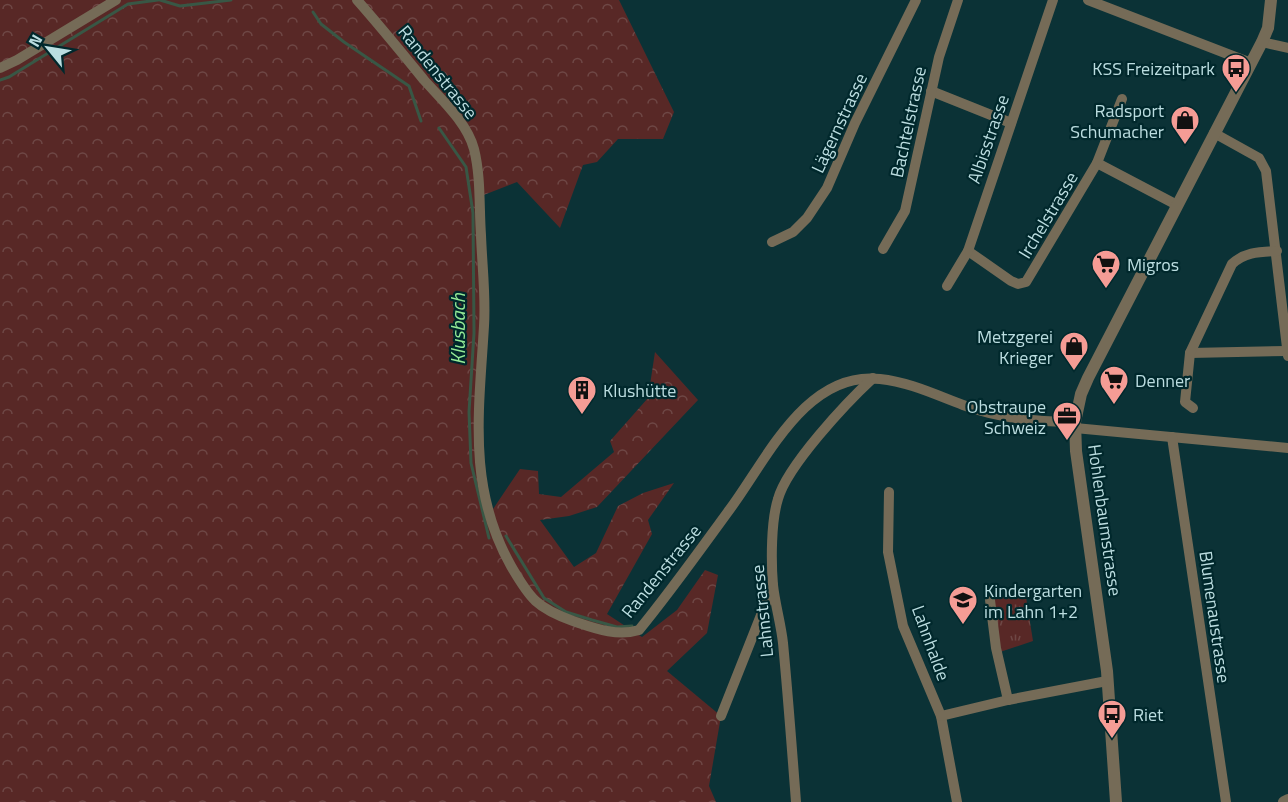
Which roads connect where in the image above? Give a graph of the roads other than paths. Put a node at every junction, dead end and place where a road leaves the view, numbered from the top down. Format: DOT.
graph roads {
  1 [pos="116,0"];
  2 [pos="357,0"];
  3 [pos="916,0"];
  4 [pos="958,0"];
  5 [pos="1053,0"];
  6 [pos="1088,0"];
  7 [pos="1272,0"];
  8 [pos="1262,42"];
  9 [pos="1288,48"];
  10 [pos="1251,63"];
  11 [pos="0,68"];
  12 [pos="931,91"];
  13 [pos="1122,99"];
  14 [pos="1011,123"];
  15 [pos="1214,133"];
  16 [pos="1097,164"];
  17 [pos="1177,205"];
  18 [pos="772,242"];
  19 [pos="883,249"];
  20 [pos="968,251"];
  21 [pos="1277,251"];
  22 [pos="947,286"];
  23 [pos="1287,351"];
  24 [pos="1190,353"];
  25 [pos="1288,356"];
  26 [pos="873,378"];
  27 [pos="1193,408"];
  28 [pos="1075,425"];
  29 [pos="1172,437"];
  30 [pos="1288,448"];
  31 [pos="889,492"];
  32 [pos="773,585"];
  33 [pos="990,600"];
  34 [pos="1107,681"];
  35 [pos="1008,699"];
  36 [pos="721,716"];
  37 [pos="941,716"];
  38 [pos="1288,800"];
  39 [pos="796,802"];
  40 [pos="957,802"];
  41 [pos="1116,802"];
  42 [pos="1226,802"];
  43 [pos="1284,802"];
  1 -- 11 [label="street"];
  2 -- 26 [label="street, Randenstrasse"];
  3 -- 18 [label="street, Lägernstrasse"];
  4 -- 12 [label="street, Bachtelstrasse"];
  5 -- 14 [label="street, Albisstrasse"];
  6 -- 10 [label="street"];
  7 -- 8 [label="street, Hohlenbaumstrasse"];
  8 -- 9 [label="street"];
  8 -- 10 [label="street, Hohlenbaumstrasse"];
  10 -- 15 [label="street, Hohlenbaumstrasse"];
  12 -- 14 [label="street"];
  12 -- 19 [label="street, Bachtelstrasse"];
  13 -- 16 [label="street, Irchelstrasse"];
  14 -- 20 [label="street, Albisstrasse"];
  15 -- 17 [label="street, Hohlenbaumstrasse"];
  15 -- 21 [label="street"];
  16 -- 17 [label="street"];
  16 -- 20 [label="street, Irchelstrasse"];
  17 -- 28 [label="street, Hohlenbaumstrasse"];
  20 -- 22 [label="street, Albisstrasse"];
  21 -- 23 [label="street"];
  21 -- 24 [label="street"];
  23 -- 24 [label="street"];
  23 -- 25 [label="street"];
  24 -- 27 [label="street"];
  26 -- 28 [label="street, Randenstrasse"];
  26 -- 32 [label="street, Lahnstrasse"];
  28 -- 29 [label="street, Randenstrasse"];
  28 -- 34 [label="street, Hohlenbaumstrasse"];
  29 -- 30 [label="street, Randenstrasse"];
  29 -- 42 [label="street, Blumenaustrasse"];
  31 -- 37 [label="street, Lahnhalde"];
  32 -- 36 [label="street"];
  32 -- 39 [label="street, Lahnstrasse"];
  33 -- 35 [label="street"];
  34 -- 35 [label="street"];
  34 -- 41 [label="street, Hohlenbaumstrasse"];
  35 -- 37 [label="street"];
  37 -- 40 [label="street, Lahnhalde"];
  38 -- 43 [label="street"];
}
